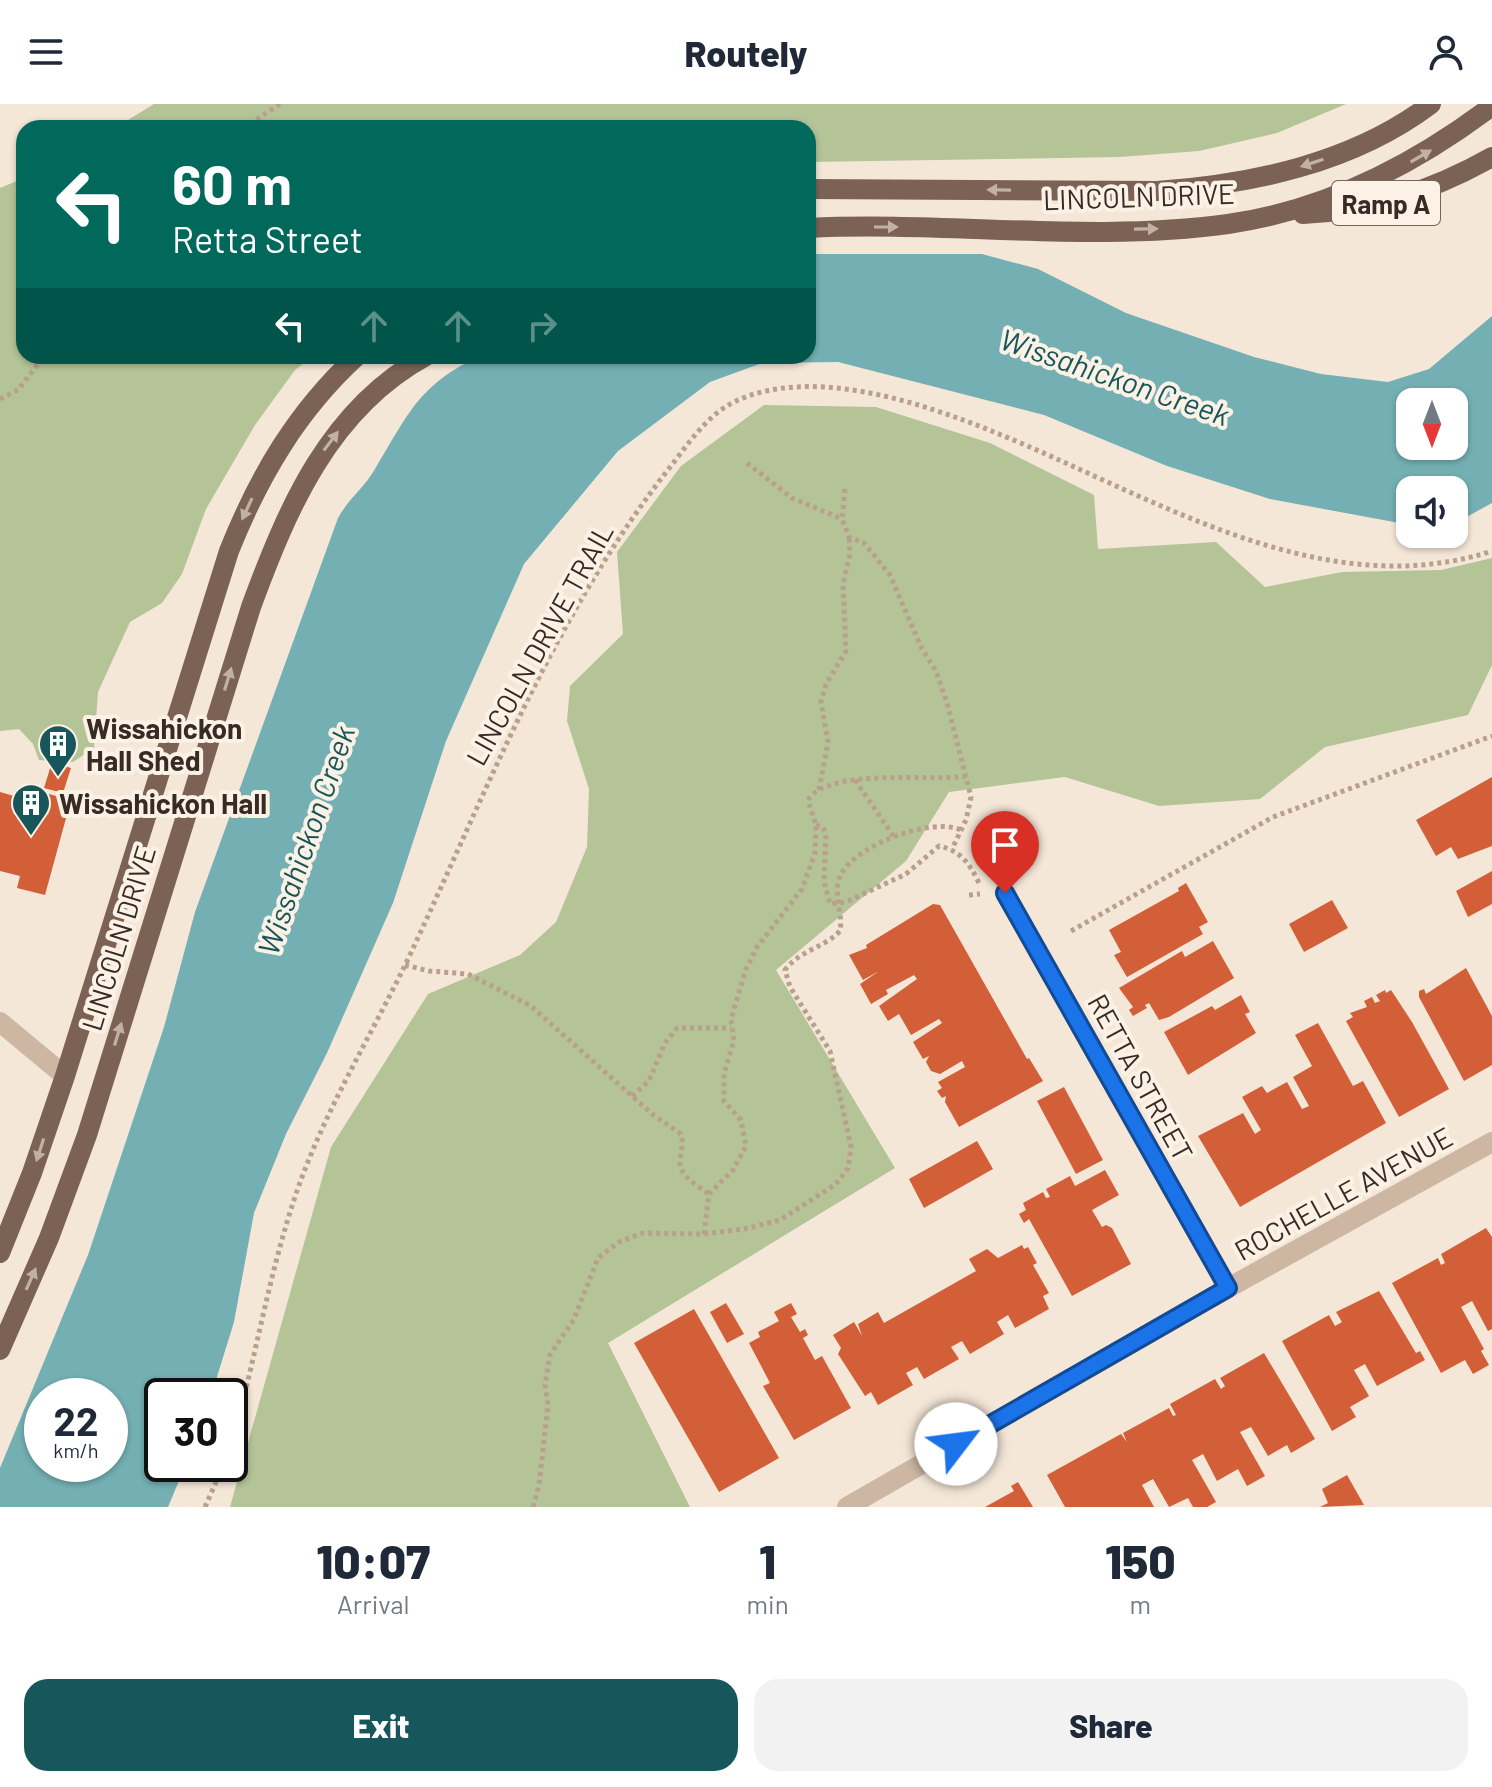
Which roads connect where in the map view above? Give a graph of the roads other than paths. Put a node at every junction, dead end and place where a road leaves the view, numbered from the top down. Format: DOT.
graph roads {
  1 [pos="1431,104"];
  2 [pos="1492,106"];
  3 [pos="1492,157"];
  4 [pos="816,189"];
  5 [pos="1271,215"];
  6 [pos="816,228"];
  7 [pos="349,364"];
  8 [pos="413,364"];
  9 [pos="1005,893"];
  10 [pos="0,1022"];
  11 [pos="65,1076"];
  12 [pos="1492,1142"];
  13 [pos="0,1253"];
  14 [pos="1228,1288"];
  15 [pos="0,1350"];
  16 [pos="847,1507"];
  1 -- 4 [label="main road, LINCOLN DRIVE, one-way"];
  5 -- 2 [label="main road, LINCOLN DRIVE, one-way"];
  3 -- 5 [label="main road, Ramp A"];
  6 -- 5 [label="main road, LINCOLN DRIVE, one-way"];
  7 -- 11 [label="main road, LINCOLN DRIVE, one-way"];
  15 -- 8 [label="main road, LINCOLN DRIVE, one-way"];
  9 -- 14 [label="street, RETTA STREET"];
  10 -- 11 [label="street"];
  11 -- 13 [label="main road, LINCOLN DRIVE, one-way"];
  12 -- 14 [label="street, ROCHELLE AVENUE"];
  14 -- 16 [label="street, ROCHELLE AVENUE"];
}
